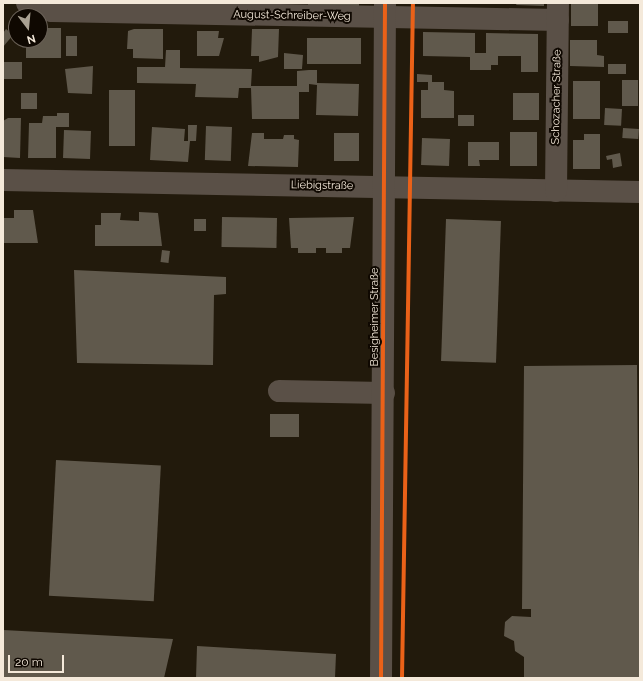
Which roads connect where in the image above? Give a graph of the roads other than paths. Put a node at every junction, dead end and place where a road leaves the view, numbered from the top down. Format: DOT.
graph roads {
  1 [pos="27,3"];
  2 [pos="385,10"];
  3 [pos="558,11"];
  4 [pos="3,180"];
  5 [pos="383,188"];
  6 [pos="556,191"];
  7 [pos="640,192"];
  8 [pos="279,391"];
  9 [pos="384,393"];
  10 [pos="381,678"];
  1 -- 2 [label="street, August-Schreiber-Weg"];
  2 -- 3 [label="street, August-Schreiber-Weg"];
  2 -- 5 [label="street, Besigheimer Straße"];
  3 -- 6 [label="street, Schozacher Straße"];
  4 -- 5 [label="street, Liebigstraße"];
  5 -- 6 [label="street, Liebigstraße"];
  5 -- 9 [label="street, Besigheimer Straße"];
  6 -- 7 [label="street, Liebigstraße"];
  8 -- 9 [label="street"];
  9 -- 10 [label="street, Besigheimer Straße"];
}
